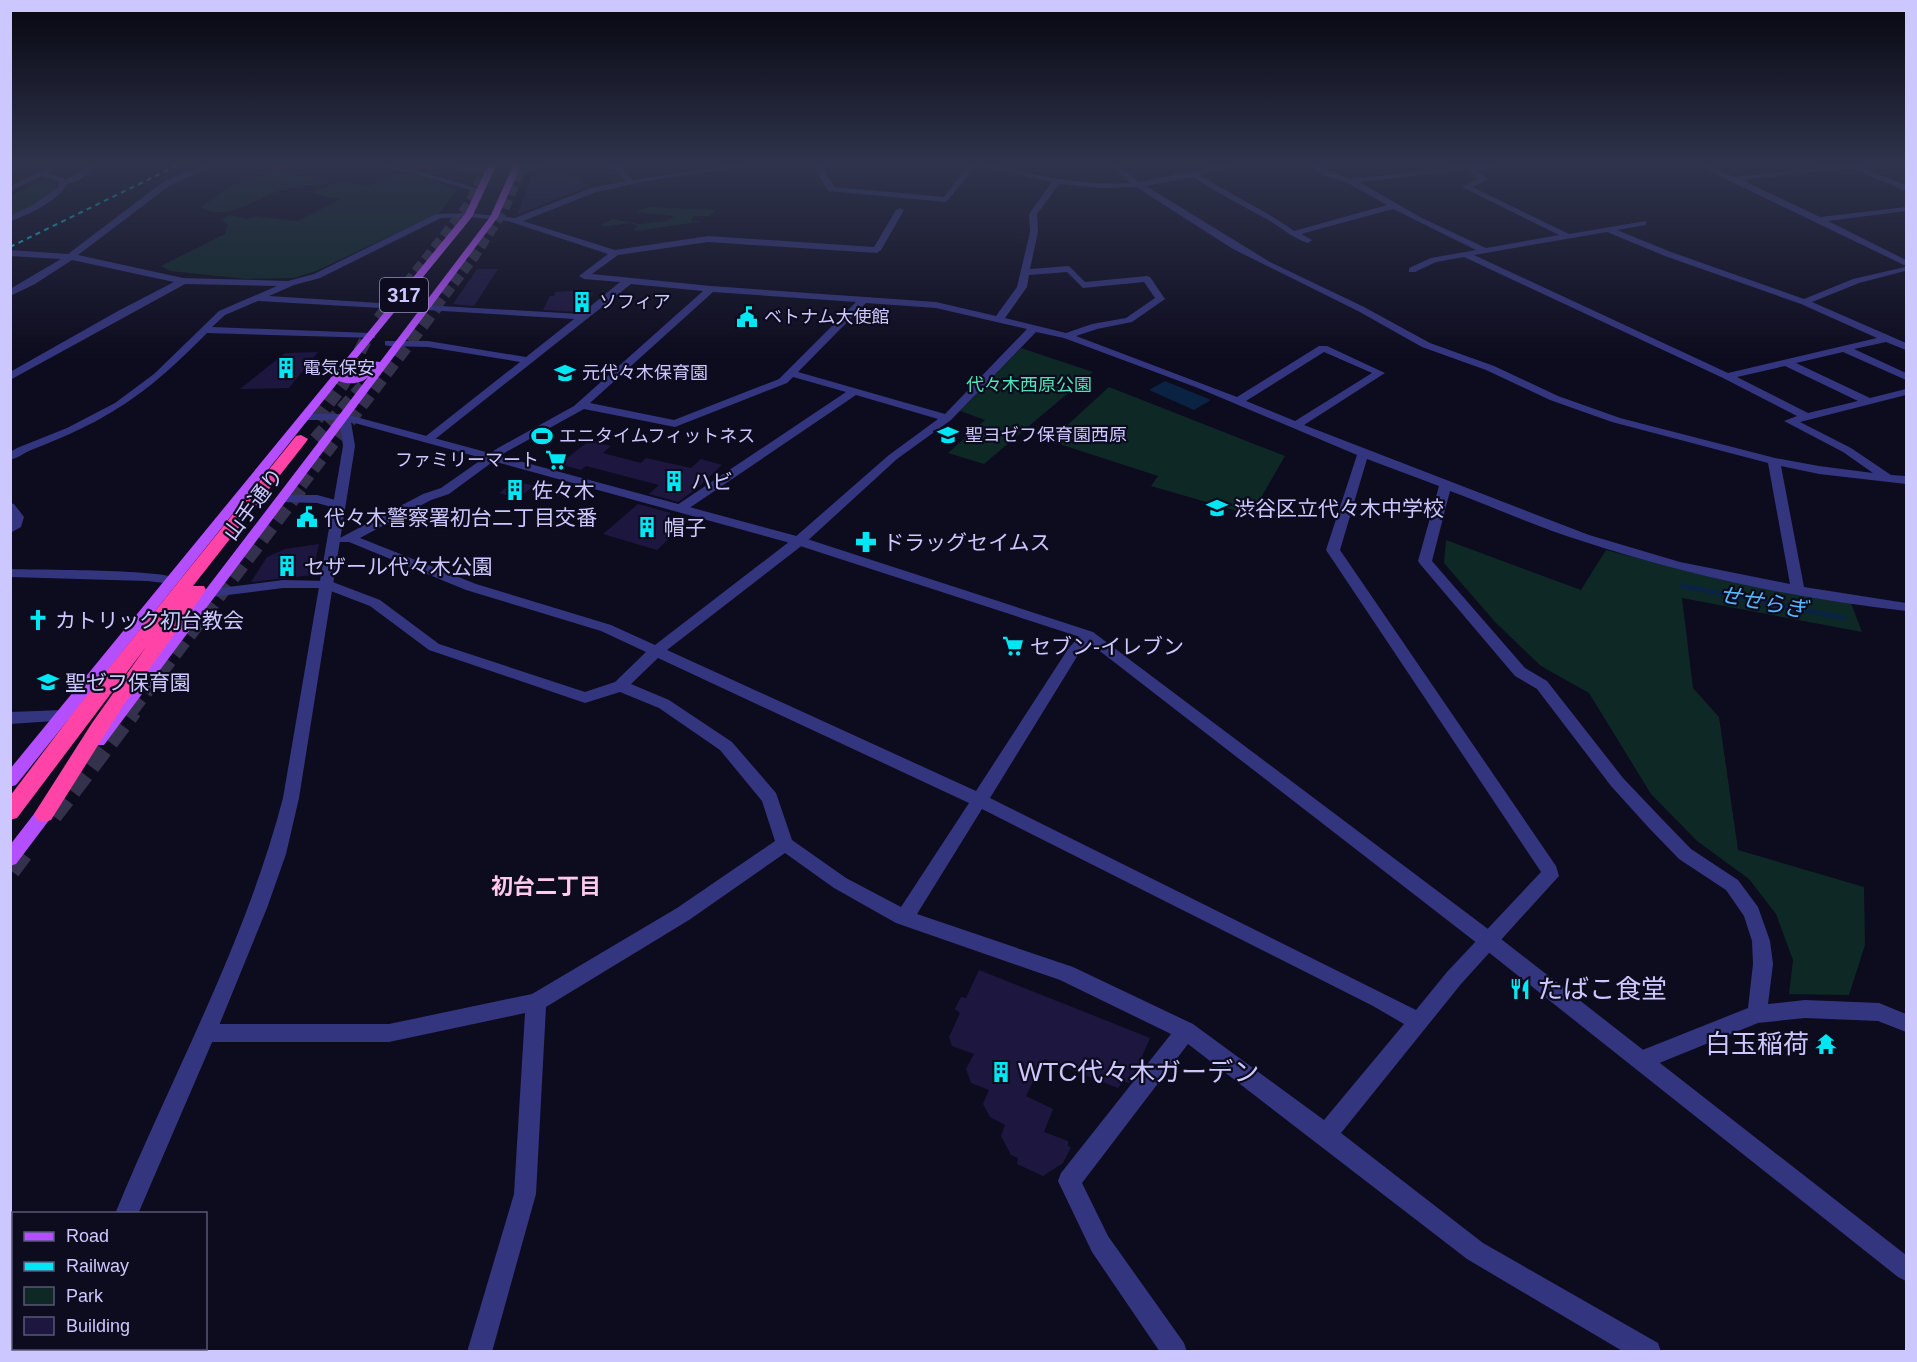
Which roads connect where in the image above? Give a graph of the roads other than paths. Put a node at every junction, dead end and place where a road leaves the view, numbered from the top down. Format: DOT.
graph roads {
  1 [pos="107,230"];
  2 [pos="411,230"];
  3 [pos="457,230"];
  4 [pos="480,230"];
  5 [pos="541,230"];
  6 [pos="889,230"];
  7 [pos="1034,230"];
  8 [pos="1209,230"];
  9 [pos="1287,230"];
  10 [pos="1309,230"];
  11 [pos="1441,230"];
  12 [pos="1554,230"];
  13 [pos="1604,230"];
  14 [pos="1608,230"];
  15 [pos="1835,230"];
  16 [pos="1293,234"];
  17 [pos="1567,236"];
  18 [pos="472,237"];
  19 [pos="1308,240"];
  20 [pos="1483,250"];
  21 [pos="10,253"];
  22 [pos="615,253"];
  23 [pos="1464,254"];
  24 [pos="72,257"];
  25 [pos="1904,266"];
  26 [pos="1413,270"];
  27 [pos="1027,272"];
  28 [pos="420,275"];
  29 [pos="183,280"];
  30 [pos="628,281"];
  31 [pos="291,283"];
  32 [pos="711,289"];
  33 [pos="10,293"];
  34 [pos="256,297"];
  35 [pos="863,300"];
  36 [pos="1803,302"];
  37 [pos="395,307"];
  38 [pos="423,311"];
  39 [pos="585,317"];
  40 [pos="998,321"];
  41 [pos="1033,329"];
  42 [pos="203,330"];
  43 [pos="370,336"];
  44 [pos="1067,336"];
  45 [pos="1886,339"];
  46 [pos="394,343"];
  47 [pos="1906,347"];
  48 [pos="1843,348"];
  49 [pos="528,360"];
  50 [pos="1785,362"];
  51 [pos="792,373"];
  52 [pos="1727,375"];
  53 [pos="337,376"];
  54 [pos="10,377"];
  55 [pos="1906,377"];
  56 [pos="855,391"];
  57 [pos="1906,392"];
  58 [pos="1238,401"];
  59 [pos="1868,401"];
  60 [pos="581,405"];
  61 [pos="305,417"];
  62 [pos="345,417"];
  63 [pos="1807,417"];
  64 [pos="947,418"];
  65 [pos="1296,425"];
  66 [pos="430,438"];
  67 [pos="1364,453"];
  68 [pos="494,456"];
  69 [pos="10,457"];
  70 [pos="1774,461"];
  71 [pos="1889,477"];
  72 [pos="1906,480"];
  73 [pos="1445,485"];
  74 [pos="283,499"];
  75 [pos="339,505"];
  76 [pos="10,507"];
  77 [pos="681,508"];
  78 [pos="10,529"];
  79 [pos="342,539"];
  80 [pos="799,541"];
  81 [pos="10,573"];
  82 [pos="174,580"];
  83 [pos="325,584"];
  84 [pos="1798,590"];
  85 [pos="212,593"];
  86 [pos="1906,607"];
  87 [pos="1088,635"];
  88 [pos="654,651"];
  89 [pos="620,686"];
  90 [pos="64,716"];
  91 [pos="10,718"];
  92 [pos="10,781"];
  93 [pos="979,800"];
  94 [pos="10,812"];
  95 [pos="44,814"];
  96 [pos="785,844"];
  97 [pos="10,859"];
  98 [pos="903,917"];
  99 [pos="1489,941"];
  100 [pos="536,1002"];
  101 [pos="1757,1014"];
  102 [pos="1419,1022"];
  103 [pos="1906,1023"];
  104 [pos="1186,1031"];
  105 [pos="206,1033"];
  106 [pos="1642,1060"];
  107 [pos="1326,1135"];
  108 [pos="127,1212"];
  109 [pos="1906,1269"];
  110 [pos="479,1352"];
  111 [pos="1175,1352"];
  112 [pos="1648,1352"];
  1 -- 24 [label="street"];
  2 -- 31 [label="street"];
  3 -- 28 [label="main road, 山手通り / 317"];
  4 -- 18 [label="main road, 317"];
  5 -- 22 [label="street"];
  6 -- 22 [label="street"];
  7 -- 27 [label="street"];
  8 -- 70 [label="street"];
  9 -- 16 [label="street"];
  10 -- 16 [label="street"];
  11 -- 20 [label="street"];
  12 -- 17 [label="street"];
  13 -- 17 [label="street"];
  14 -- 36 [label="street"];
  15 -- 25 [label="street"];
  16 -- 19 [label="street"];
  17 -- 20 [label="street"];
  18 -- 28 [label="main road"];
  18 -- 38 [label="main road, 317"];
  20 -- 23 [label="street"];
  21 -- 24 [label="street"];
  22 -- 30 [label="street"];
  23 -- 26 [label="street"];
  23 -- 52 [label="street"];
  24 -- 29 [label="street"];
  24 -- 33 [label="street"];
  25 -- 36 [label="street"];
  27 -- 40 [label="street"];
  27 -- 44 [label="street"];
  28 -- 37 [label="main road, 山手通り / 317"];
  29 -- 31 [label="street"];
  29 -- 54 [label="street"];
  30 -- 32 [label="street"];
  30 -- 39 [label="street"];
  31 -- 34 [label="street"];
  32 -- 35 [label="street"];
  32 -- 60 [label="street"];
  34 -- 37 [label="street"];
  34 -- 42 [label="street"];
  35 -- 40 [label="street"];
  35 -- 51 [label="street"];
  36 -- 45 [label="street"];
  37 -- 43 [label="main road, 山手通り / 317"];
  38 -- 39 [label="street"];
  38 -- 46 [label="main road"];
  39 -- 49 [label="street"];
  40 -- 41 [label="street"];
  41 -- 44 [label="street"];
  41 -- 64 [label="street"];
  42 -- 43 [label="street"];
  42 -- 69 [label="street"];
  43 -- 53 [label="main road, 山手通り / 317"];
  44 -- 58 [label="street"];
  45 -- 47 [label="street"];
  45 -- 48 [label="street"];
  46 -- 49 [label="street"];
  46 -- 53 [label="main road"];
  46 -- 62 [label="main road, 山手通り / 317"];
  48 -- 50 [label="street"];
  48 -- 55 [label="street"];
  49 -- 66 [label="street"];
  50 -- 52 [label="street"];
  50 -- 59 [label="street"];
  51 -- 56 [label="street"];
  51 -- 60 [label="street"];
  52 -- 63 [label="street"];
  53 -- 61 [label="main road, 山手通り / 317"];
  56 -- 64 [label="street"];
  56 -- 77 [label="street"];
  57 -- 59 [label="street"];
  58 -- 65 [label="street"];
  58 -- 65 [label="street"];
  59 -- 63 [label="street"];
  60 -- 68 [label="street"];
  61 -- 62 [label="street"];
  61 -- 82 [label="main road, 山手通り / 317"];
  62 -- 66 [label="street"];
  62 -- 74 [label="main road, 山手通り / 317"];
  62 -- 75 [label="street"];
  63 -- 71 [label="street"];
  64 -- 80 [label="street"];
  65 -- 67 [label="street"];
  66 -- 68 [label="street"];
  67 -- 73 [label="street"];
  67 -- 99 [label="street"];
  68 -- 77 [label="street"];
  68 -- 79 [label="street"];
  70 -- 71 [label="street"];
  70 -- 84 [label="street"];
  71 -- 72 [label="street"];
  73 -- 84 [label="street"];
  73 -- 101 [label="street"];
  74 -- 75 [label="street"];
  74 -- 85 [label="main road, 山手通り / 317"];
  75 -- 79 [label="street"];
  76 -- 78 [label="street"];
  77 -- 80 [label="street"];
  79 -- 83 [label="street"];
  79 -- 88 [label="street"];
  80 -- 87 [label="street"];
  80 -- 88 [label="street"];
  81 -- 82 [label="street"];
  82 -- 90 [label="main road, 山手通り / 317"];
  83 -- 85 [label="street"];
  83 -- 89 [label="street"];
  83 -- 105 [label="street"];
  84 -- 86 [label="street"];
  85 -- 95 [label="main road, 山手通り / 317"];
  87 -- 93 [label="street"];
  87 -- 99 [label="street"];
  88 -- 89 [label="street"];
  88 -- 93 [label="street"];
  89 -- 96 [label="street"];
  90 -- 91 [label="street"];
  90 -- 92 [label="main road, 山手通り / 317"];
  93 -- 98 [label="street"];
  93 -- 102 [label="street"];
  94 -- 95 [label="highway"];
  95 -- 97 [label="main road, 山手通り / 317"];
  96 -- 98 [label="street"];
  96 -- 100 [label="street"];
  98 -- 104 [label="street"];
  99 -- 102 [label="street"];
  99 -- 106 [label="street"];
  100 -- 105 [label="street"];
  100 -- 110 [label="street"];
  101 -- 103 [label="street"];
  101 -- 106 [label="street"];
  102 -- 107 [label="street"];
  104 -- 107 [label="street"];
  104 -- 111 [label="street"];
  105 -- 108 [label="street"];
  106 -- 109 [label="street"];
  107 -- 112 [label="street"];
}
